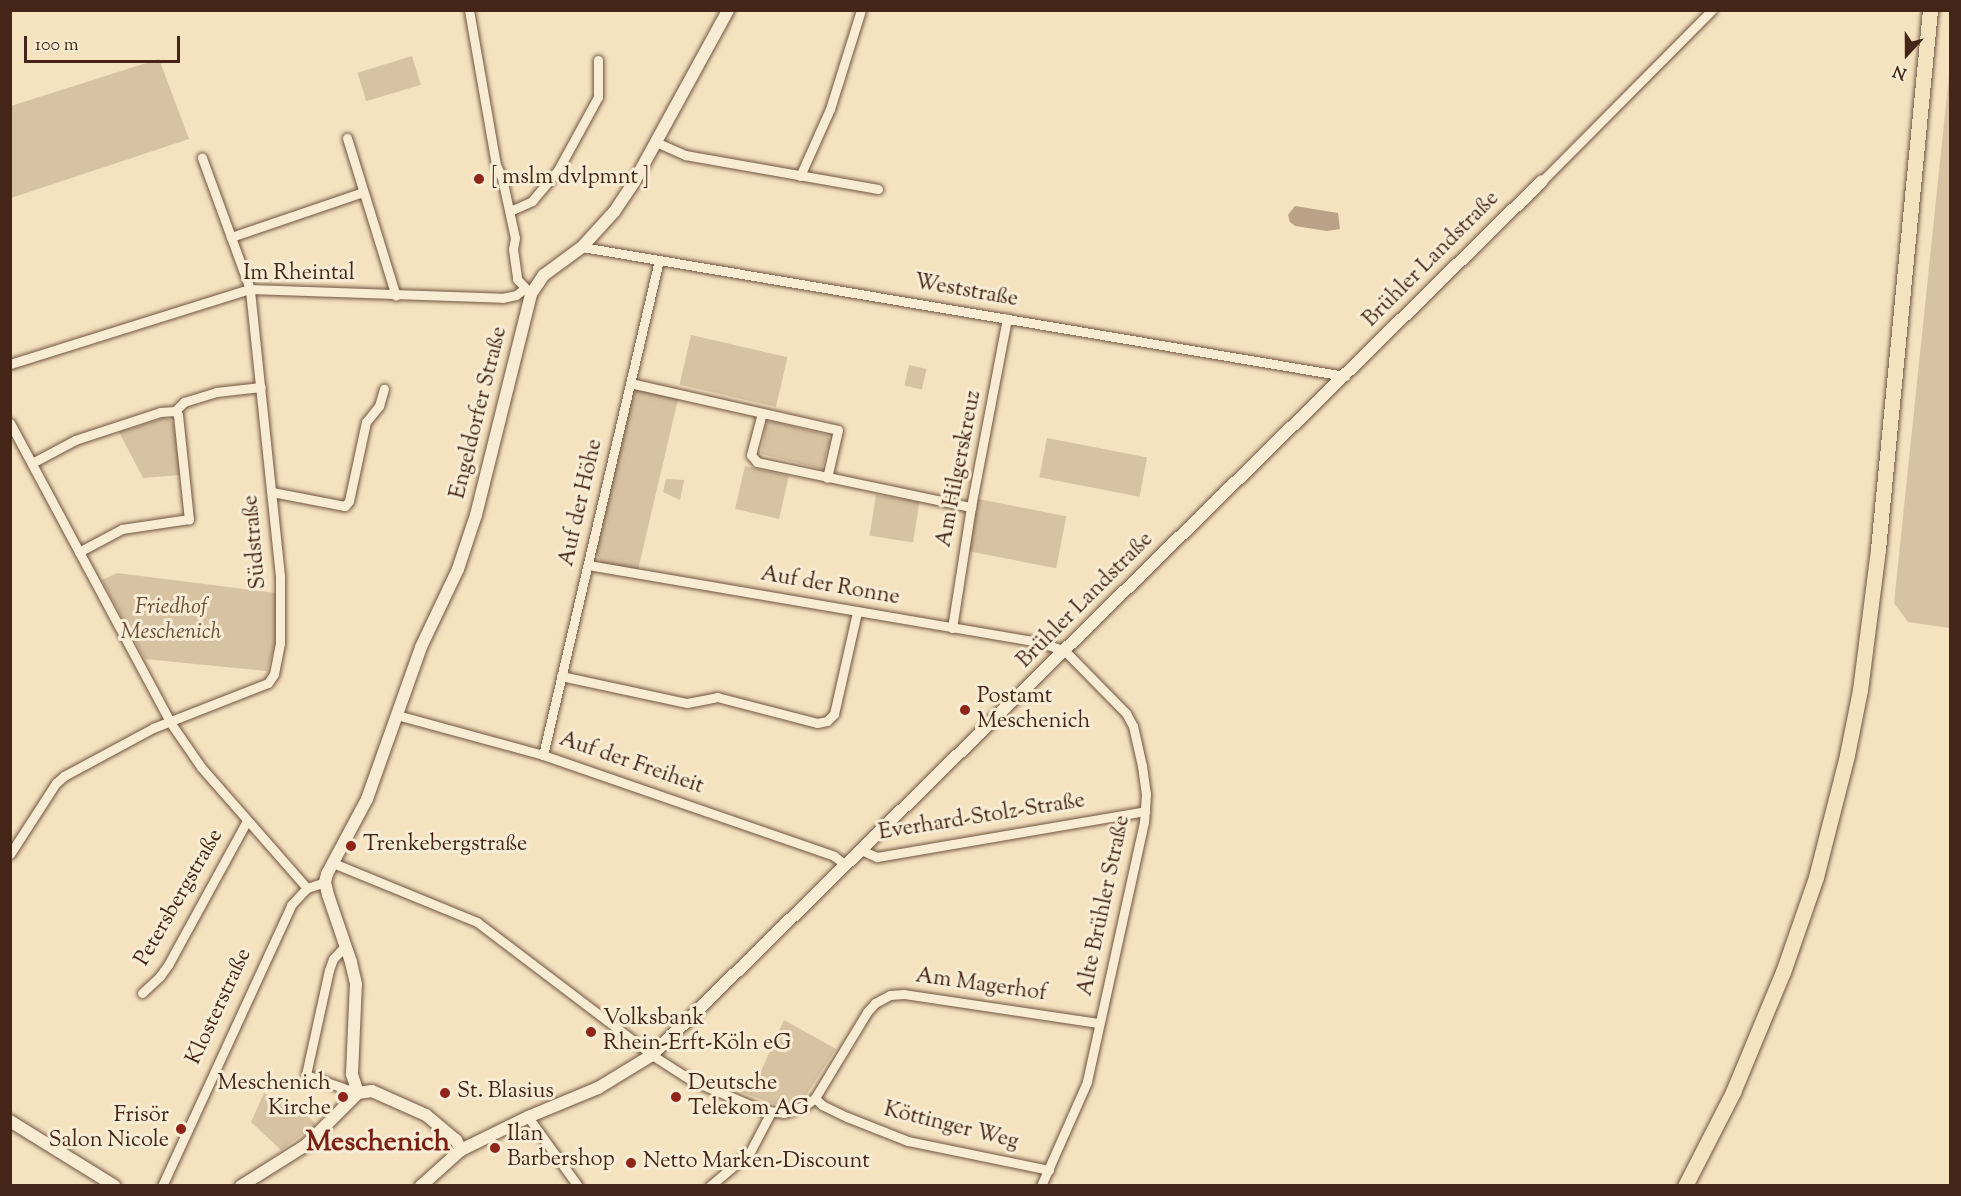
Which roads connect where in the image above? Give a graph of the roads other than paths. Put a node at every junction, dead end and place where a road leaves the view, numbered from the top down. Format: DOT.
graph roads {
  1 [pos="469,10"];
  2 [pos="728,10"];
  3 [pos="861,10"];
  4 [pos="1712,10"];
  5 [pos="1930,10"];
  6 [pos="598,60"];
  7 [pos="347,138"];
  8 [pos="658,143"];
  9 [pos="202,158"];
  10 [pos="800,176"];
  11 [pos="1542,181"];
  12 [pos="878,189"];
  13 [pos="363,192"];
  14 [pos="510,211"];
  15 [pos="231,237"];
  16 [pos="582,247"];
  17 [pos="659,260"];
  18 [pos="250,290"];
  19 [pos="528,291"];
  20 [pos="396,296"];
  21 [pos="1007,318"];
  22 [pos="10,364"];
  23 [pos="1344,376"];
  24 [pos="630,383"];
  25 [pos="261,387"];
  26 [pos="384,389"];
  27 [pos="175,411"];
  28 [pos="762,412"];
  29 [pos="10,423"];
  30 [pos="32,463"];
  31 [pos="827,478"];
  32 [pos="272,492"];
  33 [pos="971,507"];
  34 [pos="79,552"];
  35 [pos="588,565"];
  36 [pos="858,612"];
  37 [pos="952,628"];
  38 [pos="1065,651"];
  39 [pos="561,676"];
  40 [pos="397,715"];
  41 [pos="170,722"];
  42 [pos="543,754"];
  43 [pos="1145,811"];
  44 [pos="247,821"];
  45 [pos="861,850"];
  46 [pos="10,854"];
  47 [pos="333,863"];
  48 [pos="846,865"];
  49 [pos="325,882"];
  50 [pos="307,888"];
  51 [pos="346,945"];
  52 [pos="142,993"];
  53 [pos="1099,1023"];
  54 [pos="652,1055"];
  55 [pos="358,1093"];
  56 [pos="815,1098"];
  57 [pos="771,1112"];
  58 [pos="528,1117"];
  59 [pos="10,1121"];
  60 [pos="461,1150"];
  61 [pos="1049,1170"];
  62 [pos="254,1180"];
  63 [pos="115,1185"];
  64 [pos="162,1185"];
  65 [pos="241,1185"];
  66 [pos="421,1185"];
  67 [pos="578,1185"];
  68 [pos="710,1185"];
  69 [pos="1041,1185"];
  70 [pos="1685,1185"];
  1 -- 14 [label="street"];
  2 -- 8 [label="street, Engeldorfer Straße"];
  3 -- 10 [label="street"];
  4 -- 11 [label="street, Brühler Landstraße"];
  5 -- 70 [label="highway"];
  6 -- 14 [label="street"];
  7 -- 13 [label="street"];
  8 -- 10 [label="street"];
  8 -- 16 [label="street, Engeldorfer Straße"];
  9 -- 15 [label="street, Südstraße"];
  10 -- 12 [label="street"];
  11 -- 23 [label="street, Brühler Landstraße"];
  13 -- 15 [label="street"];
  13 -- 20 [label="street"];
  14 -- 19 [label="street"];
  15 -- 18 [label="street, Südstraße"];
  16 -- 17 [label="street, Weststraße"];
  16 -- 19 [label="street, Engeldorfer Straße"];
  17 -- 21 [label="street, Weststraße"];
  17 -- 24 [label="street, Auf der Höhe"];
  18 -- 20 [label="street, Im Rheintal"];
  18 -- 22 [label="street, Im Rheintal"];
  18 -- 25 [label="street, Südstraße"];
  19 -- 20 [label="street, Im Rheintal"];
  19 -- 40 [label="street, Engeldorfer Straße"];
  21 -- 23 [label="street, Weststraße"];
  21 -- 33 [label="street, Am Hilgerskreuz"];
  23 -- 38 [label="street, Brühler Landstraße"];
  24 -- 28 [label="street"];
  24 -- 35 [label="street, Auf der Höhe"];
  25 -- 27 [label="street"];
  25 -- 32 [label="street, Südstraße"];
  26 -- 32 [label="street"];
  27 -- 30 [label="street"];
  27 -- 34 [label="street"];
  28 -- 31 [label="street"];
  28 -- 31 [label="street"];
  29 -- 30 [label="street"];
  30 -- 34 [label="street"];
  31 -- 33 [label="street"];
  32 -- 41 [label="street, Südstraße"];
  33 -- 37 [label="street, Am Hilgerskreuz"];
  34 -- 41 [label="street"];
  35 -- 36 [label="street, Auf der Ronne"];
  35 -- 39 [label="street, Auf der Höhe"];
  36 -- 37 [label="street, Auf der Ronne"];
  36 -- 39 [label="street"];
  37 -- 38 [label="street, Auf der Ronne"];
  38 -- 43 [label="street, Alte Brühler Straße"];
  38 -- 45 [label="street, Brühler Landstraße"];
  39 -- 42 [label="street, Auf der Höhe"];
  40 -- 42 [label="street, Auf der Freiheit"];
  40 -- 47 [label="street, Engeldorfer Straße"];
  41 -- 44 [label="street"];
  41 -- 46 [label="street, Südstraße"];
  42 -- 48 [label="street, Auf der Freiheit"];
  43 -- 45 [label="street, Everhard-Stolz-Straße"];
  43 -- 53 [label="street, Alte Brühler Straße"];
  44 -- 50 [label="street"];
  44 -- 52 [label="street, Petersbergstraße"];
  45 -- 48 [label="street, Brühler Landstraße"];
  47 -- 49 [label="street"];
  47 -- 54 [label="street"];
  48 -- 54 [label="street, Brühler Landstraße"];
  49 -- 50 [label="street"];
  49 -- 51 [label="street"];
  50 -- 64 [label="street, Klosterstraße"];
  51 -- 55 [label="street"];
  51 -- 55 [label="street"];
  53 -- 56 [label="street, Am Magerhof"];
  53 -- 61 [label="street, Alte Brühler Straße"];
  54 -- 57 [label="street"];
  54 -- 58 [label="street, Brühler Landstraße"];
  55 -- 60 [label="street"];
  55 -- 62 [label="street"];
  56 -- 57 [label="street"];
  56 -- 61 [label="street, Köttinger Weg"];
  57 -- 68 [label="street"];
  58 -- 60 [label="street, Brühler Landstraße"];
  58 -- 67 [label="street"];
  59 -- 63 [label="street"];
  60 -- 66 [label="street, Brühler Landstraße"];
  61 -- 69 [label="street, Alte Brühler Straße"];
  62 -- 65 [label="street"];
}
